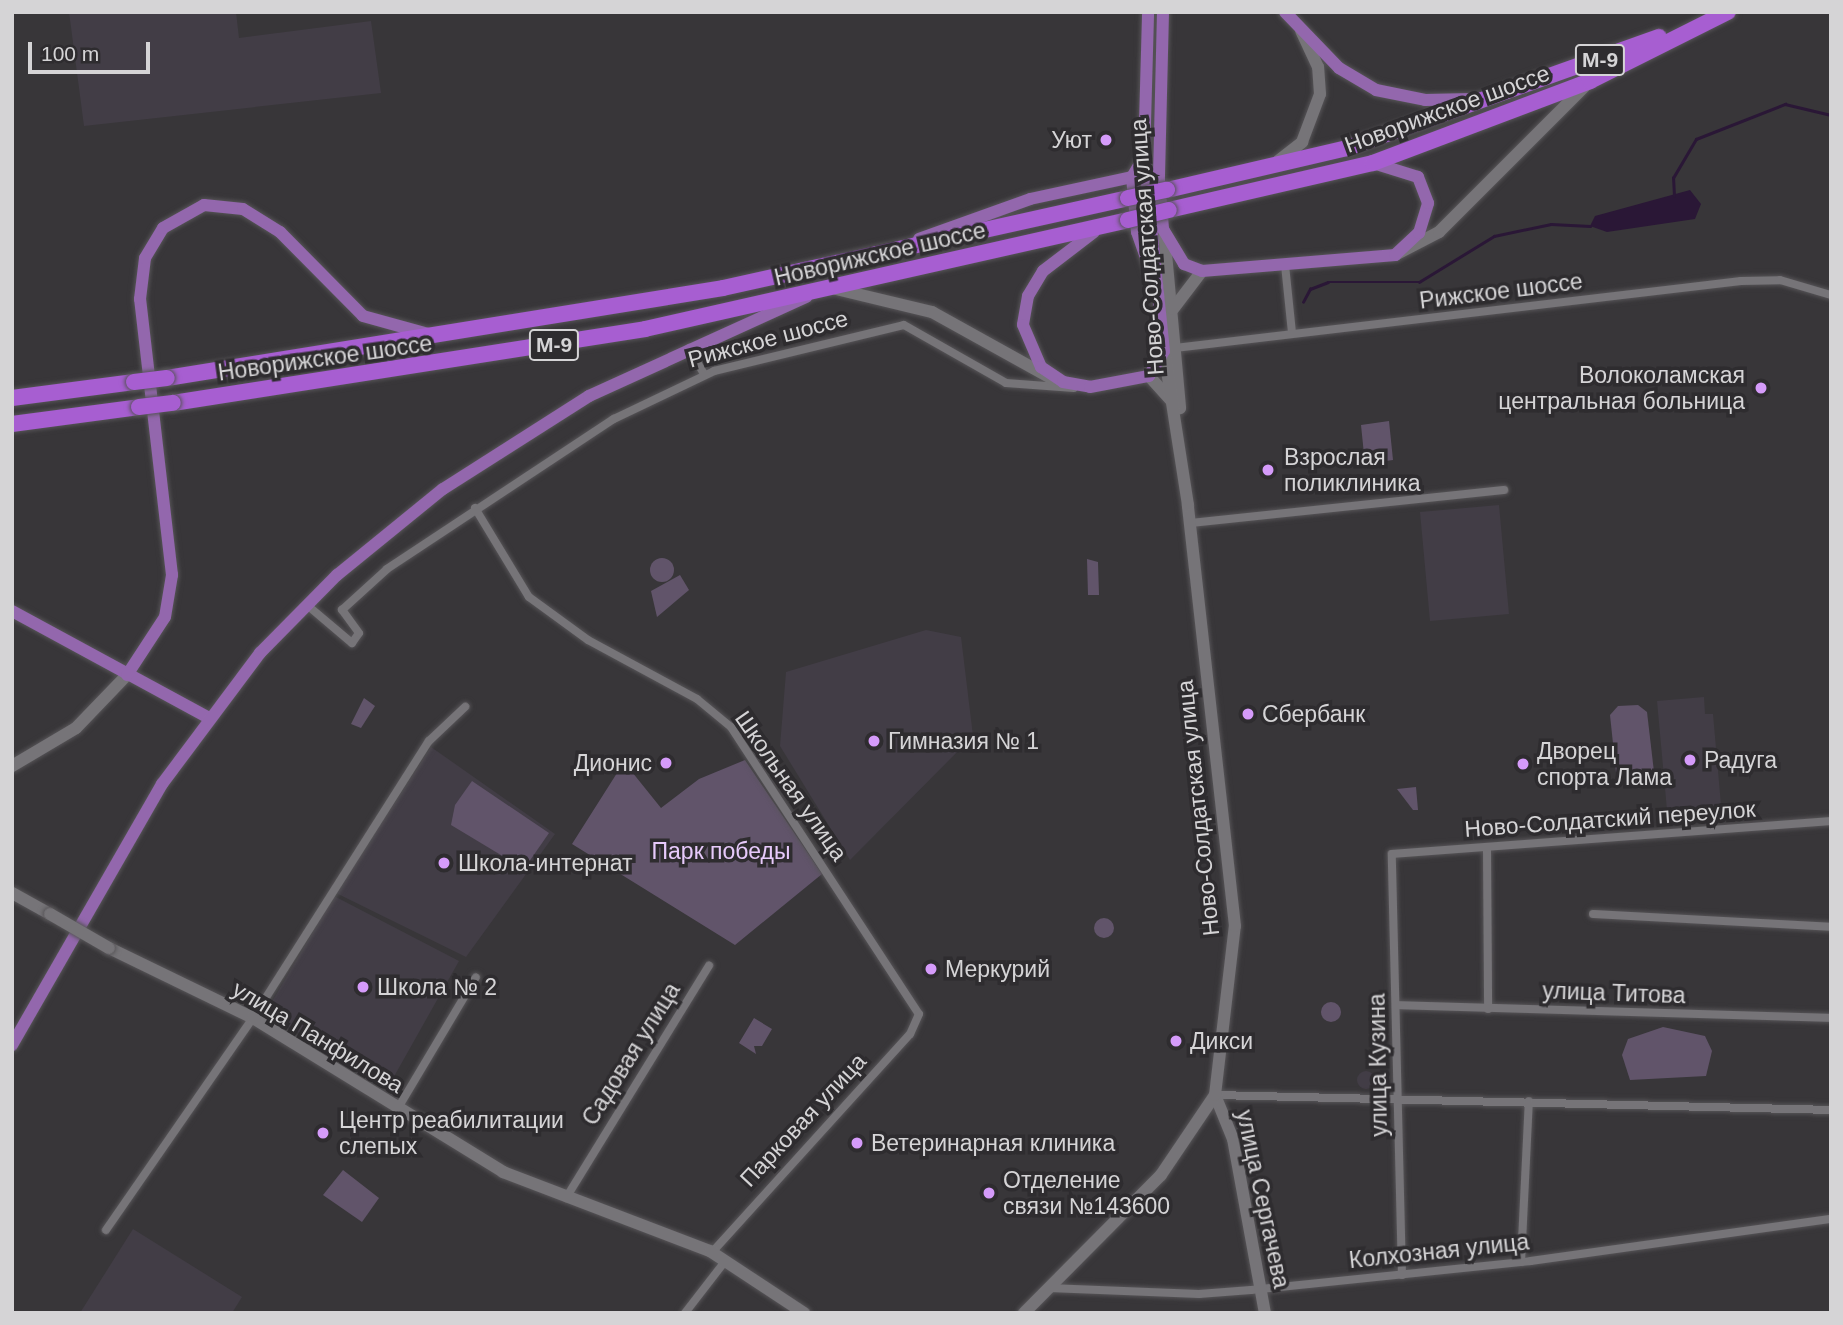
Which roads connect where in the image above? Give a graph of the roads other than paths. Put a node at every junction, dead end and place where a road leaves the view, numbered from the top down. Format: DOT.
graph roads {
  1 [pos="1148,12"];
  2 [pos="1163,12"];
  3 [pos="1285,12"];
  4 [pos="1713,12"];
  5 [pos="1727,12"];
  6 [pos="1300,31"];
  7 [pos="1590,81"];
  8 [pos="1500,96"];
  9 [pos="1143,159"];
  10 [pos="1373,163"];
  11 [pos="1251,173"];
  12 [pos="1132,177"];
  13 [pos="1110,224"];
  14 [pos="1163,229"];
  15 [pos="1395,254"];
  16 [pos="844,265"];
  17 [pos="1285,265"];
  18 [pos="1202,271"];
  19 [pos="1156,285"];
  20 [pos="836,289"];
  21 [pos="817,293"];
  22 [pos="1831,295"];
  23 [pos="1172,312"];
  24 [pos="1292,333"];
  25 [pos="439,336"];
  26 [pos="689,348"];
  27 [pos="1169,349"];
  28 [pos="704,374"];
  29 [pos="1149,376"];
  30 [pos="1063,382"];
  31 [pos="1090,387"];
  32 [pos="12,398"];
  33 [pos="1172,400"];
  34 [pos="12,424"];
  35 [pos="1179,436"];
  36 [pos="1504,490"];
  37 [pos="475,508"];
  38 [pos="1190,523"];
  39 [pos="306,605"];
  40 [pos="12,611"];
  41 [pos="127,675"];
  42 [pos="465,707"];
  43 [pos="209,718"];
  44 [pos="12,765"];
  45 [pos="1831,821"];
  46 [pos="1487,848"];
  47 [pos="1392,854"];
  48 [pos="12,893"];
  49 [pos="1593,914"];
  50 [pos="1831,927"];
  51 [pos="709,966"];
  52 [pos="477,977"];
  53 [pos="1396,1005"];
  54 [pos="1488,1009"];
  55 [pos="919,1014"];
  56 [pos="253,1018"];
  57 [pos="1831,1018"];
  58 [pos="12,1045"];
  59 [pos="1215,1095"];
  60 [pos="1398,1097"];
  61 [pos="1529,1101"];
  62 [pos="398,1108"];
  63 [pos="1831,1110"];
  64 [pos="566,1198"];
  65 [pos="1831,1219"];
  66 [pos="106,1230"];
  67 [pos="712,1252"];
  68 [pos="726,1260"];
  69 [pos="1521,1262"];
  70 [pos="1402,1275"];
  71 [pos="1049,1288"];
  72 [pos="1260,1289"];
  73 [pos="685,1313"];
  74 [pos="804,1313"];
  75 [pos="1024,1313"];
  76 [pos="1265,1313"];
  1 -- 9 [label="main road, Ново-Солдатская улица"];
  2 -- 14 [label="main road, Ново-Солдатская улица"];
  3 -- 6 [label="main road"];
  4 -- 8 [label="highway, Новорижское шоссе / М-9"];
  5 -- 7 [label="highway, Новорижское шоссе / М-9"];
  6 -- 8 [label="main road"];
  6 -- 11 [label="main road"];
  7 -- 10 [label="highway, Новорижское шоссе / М-9"];
  7 -- 15 [label="main road"];
  8 -- 11 [label="highway, Новорижское шоссе / М-9"];
  9 -- 12 [label="main road"];
  9 -- 19 [label="main road, Ново-Солдатская улица"];
  10 -- 13 [label="highway, Новорижское шоссе / М-9, bridge"];
  10 -- 15 [label="main road"];
  11 -- 16 [label="highway, Новорижское шоссе / М-9, bridge"];
  12 -- 16 [label="main road"];
  12 -- 19 [label="main road"];
  13 -- 20 [label="highway, Новорижское шоссе / М-9"];
  13 -- 30 [label="main road, М-9"];
  14 -- 18 [label="main road"];
  14 -- 23 [label="main road, Ново-Солдатская улица"];
  15 -- 17 [label="main road"];
  16 -- 25 [label="highway, Новорижское шоссе / М-9"];
  17 -- 18 [label="main road"];
  17 -- 24 [label="street"];
  18 -- 23 [label="main road"];
  19 -- 27 [label="main road, Ново-Солдатская улица"];
  20 -- 21 [label="highway, Новорижское шоссе / М-9"];
  20 -- 30 [label="main road, М-9"];
  21 -- 26 [label="main road"];
  21 -- 34 [label="highway, Новорижское шоссе / М-9, bridge"];
  22 -- 24 [label="street, Рижское шоссе"];
  23 -- 27 [label="main road, Ново-Солдатская улица"];
  24 -- 27 [label="street, Рижское шоссе"];
  25 -- 32 [label="highway, Новорижское шоссе / М-9, bridge"];
  25 -- 41 [label="main road"];
  26 -- 28 [label="street"];
  26 -- 39 [label="main road"];
  27 -- 29 [label="main road"];
  27 -- 33 [label="main road, Ново-Солдатская улица"];
  27 -- 35 [label="main road, Ново-Солдатская улица"];
  28 -- 31 [label="street, Рижское шоссе"];
  28 -- 37 [label="street, Рижское шоссе"];
  29 -- 31 [label="main road"];
  29 -- 33 [label="main road"];
  30 -- 31 [label="main road, М-9"];
  33 -- 35 [label="main road, Ново-Солдатская улица"];
  35 -- 38 [label="main road, Ново-Солдатская улица"];
  36 -- 38 [label="street"];
  37 -- 39 [label="street, Рижское шоссе"];
  37 -- 55 [label="street, Школьная улица"];
  38 -- 59 [label="main road, Ново-Солдатская улица"];
  39 -- 43 [label="main road"];
  40 -- 41 [label="main road"];
  41 -- 43 [label="main road"];
  41 -- 44 [label="main road"];
  42 -- 56 [label="street"];
  43 -- 58 [label="main road"];
  45 -- 46 [label="street, Ново-Солдатский переулок"];
  46 -- 47 [label="street, Ново-Солдатский переулок"];
  46 -- 54 [label="street"];
  47 -- 53 [label="street, улица Кузина"];
  48 -- 56 [label="main road, улица Панфилова, bridge"];
  49 -- 50 [label="street"];
  51 -- 64 [label="street, Садовая улица"];
  52 -- 62 [label="street"];
  53 -- 54 [label="street, улица Титова"];
  53 -- 60 [label="street, улица Кузина"];
  54 -- 57 [label="street, улица Титова"];
  55 -- 67 [label="street, Парковая улица"];
  56 -- 62 [label="main road, улица Панфилова"];
  56 -- 66 [label="street"];
  59 -- 60 [label="street"];
  59 -- 71 [label="main road, Ново-Солдатская улица"];
  59 -- 72 [label="main road, улица Сергачева"];
  60 -- 61 [label="street"];
  60 -- 70 [label="street, улица Кузина"];
  61 -- 63 [label="street"];
  61 -- 69 [label="street"];
  62 -- 64 [label="main road, улица Панфилова"];
  64 -- 67 [label="main road, улица Панфилова"];
  65 -- 69 [label="street, Колхозная улица"];
  67 -- 68 [label="main road, улица Панфилова"];
  68 -- 73 [label="street"];
  68 -- 74 [label="main road, улица Панфилова"];
  69 -- 70 [label="street, Колхозная улица"];
  70 -- 72 [label="street, Колхозная улица"];
  71 -- 72 [label="street, Колхозная улица"];
  71 -- 75 [label="main road, Ново-Солдатская улица"];
  72 -- 76 [label="main road, улица Сергачева"];
}
